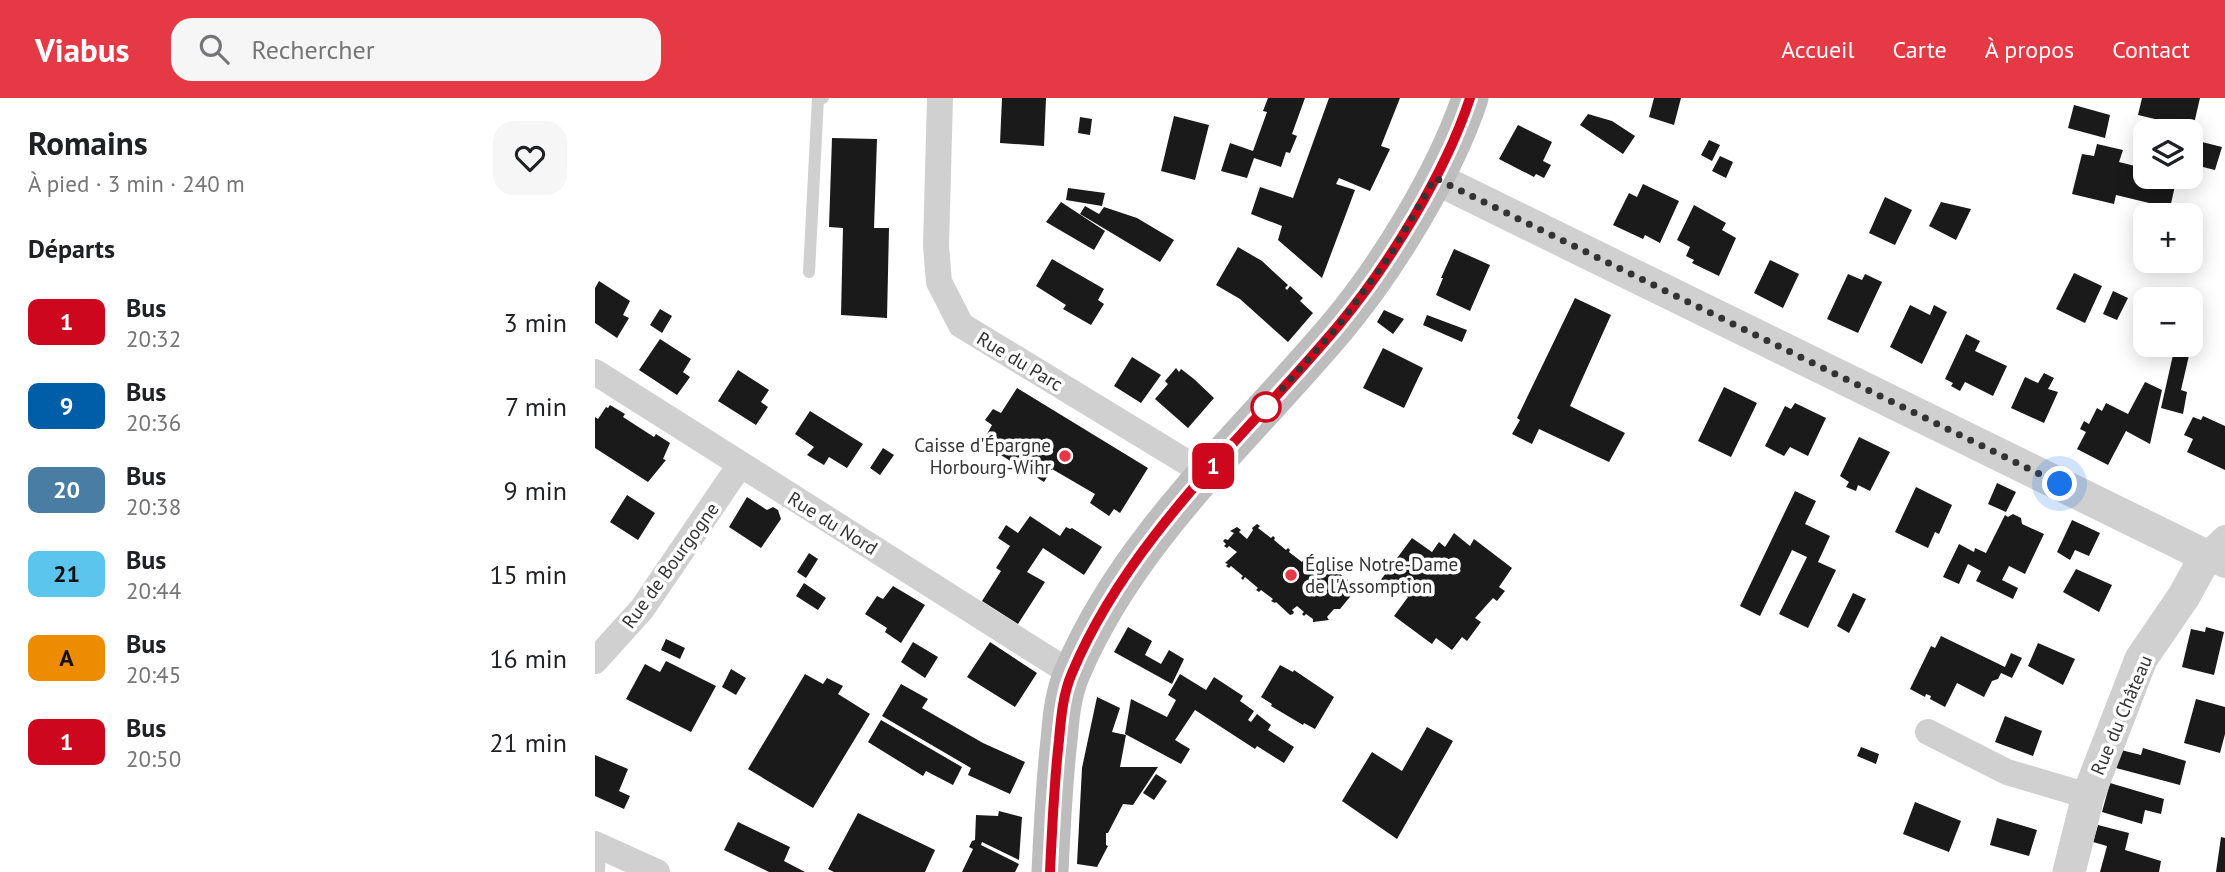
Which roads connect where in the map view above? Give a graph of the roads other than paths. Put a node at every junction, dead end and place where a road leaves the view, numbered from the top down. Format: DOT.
graph roads {
  1 [pos="823,98"];
  2 [pos="940,98"];
  3 [pos="1470,98"];
  4 [pos="1435,178"];
  5 [pos="809,272"];
  6 [pos="595,372"];
  7 [pos="740,465"];
  8 [pos="1206,474"];
  9 [pos="2219,553"];
  10 [pos="595,660"];
  11 [pos="1072,674"];
  12 [pos="1928,732"];
  13 [pos="2088,796"];
  14 [pos="598,854"];
  15 [pos="657,872"];
  16 [pos="1050,872"];
  17 [pos="2069,872"];
  1 -- 5 [label="lane"];
  2 -- 8 [label="street, Rue du Parc"];
  3 -- 4 [label="main road"];
  4 -- 8 [label="main road"];
  4 -- 9 [label="street"];
  6 -- 7 [label="street, Rue du Nord"];
  7 -- 10 [label="street, Rue de Bourgogne"];
  7 -- 11 [label="street, Rue du Nord"];
  8 -- 11 [label="main road"];
  9 -- 13 [label="street, Rue du Château"];
  11 -- 16 [label="main road"];
  12 -- 13 [label="street"];
  13 -- 17 [label="street, Rue du Château"];
  14 -- 15 [label="street"];
}
